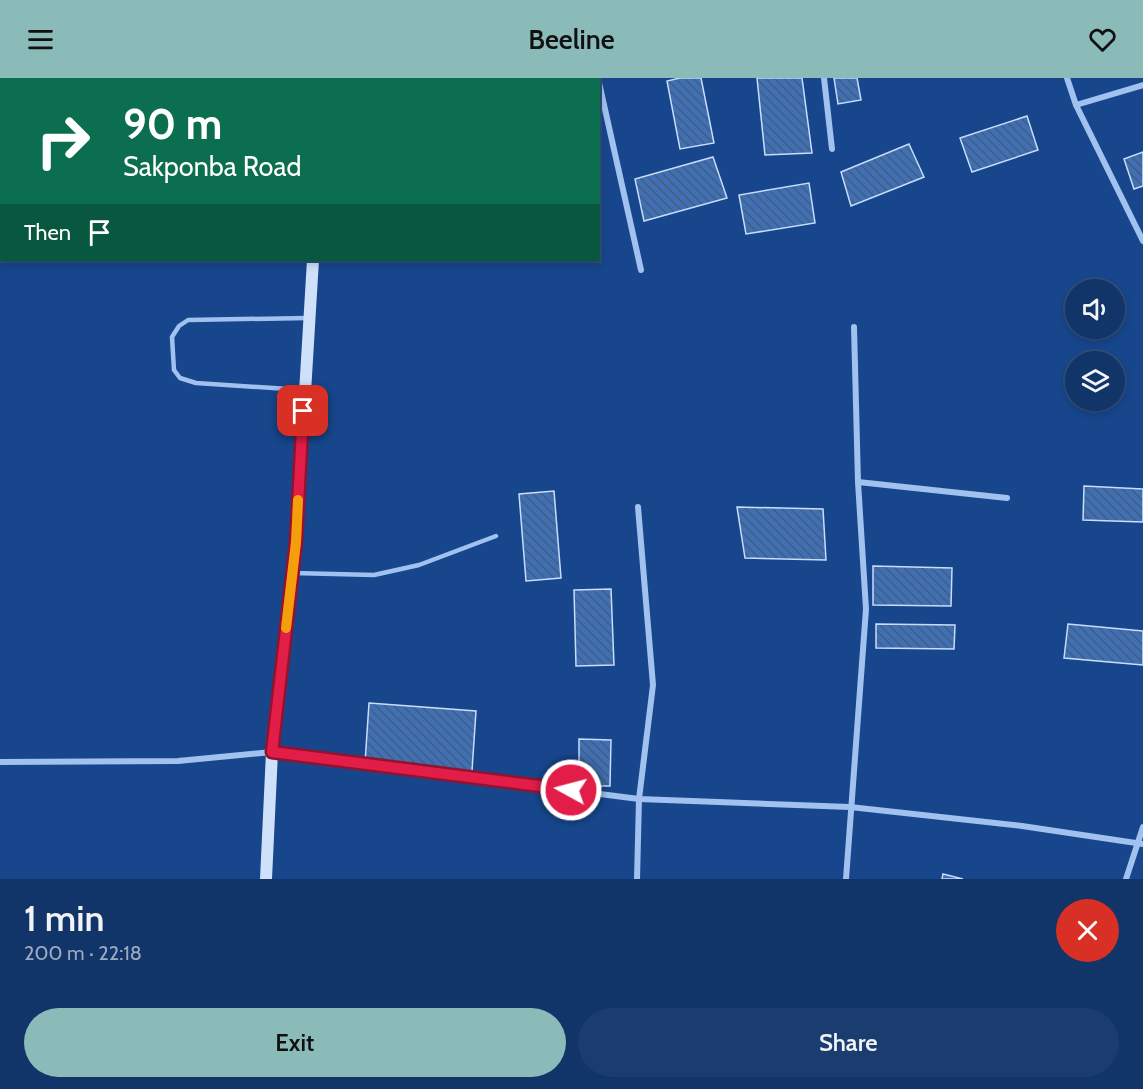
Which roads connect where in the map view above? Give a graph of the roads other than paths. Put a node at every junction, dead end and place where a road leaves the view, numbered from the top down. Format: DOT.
graph roads {
  1 [pos="824,78"];
  2 [pos="1067,78"];
  3 [pos="1143,85"];
  4 [pos="600,87"];
  5 [pos="1076,105"];
  6 [pos="832,149"];
  7 [pos="1143,241"];
  8 [pos="313,261"];
  9 [pos="641,270"];
  10 [pos="308,318"];
  11 [pos="854,327"];
  12 [pos="304,390"];
  13 [pos="858,482"];
  14 [pos="1007,498"];
  15 [pos="638,507"];
  16 [pos="496,536"];
  17 [pos="292,573"];
  18 [pos="272,752"];
  19 [pos="0,762"];
  20 [pos="639,799"];
  21 [pos="850,807"];
  22 [pos="1143,827"];
  23 [pos="1141,844"];
  24 [pos="266,879"];
  25 [pos="637,879"];
  26 [pos="846,879"];
  27 [pos="1126,879"];
  1 -- 6 [label="street"];
  2 -- 5 [label="street"];
  3 -- 5 [label="street"];
  4 -- 9 [label="street"];
  5 -- 7 [label="street"];
  8 -- 10 [label="main road"];
  10 -- 12 [label="main road"];
  10 -- 12 [label="lane"];
  11 -- 13 [label="street"];
  12 -- 17 [label="main road"];
  13 -- 14 [label="street"];
  13 -- 21 [label="street"];
  15 -- 20 [label="street"];
  16 -- 17 [label="lane"];
  17 -- 18 [label="main road"];
  18 -- 19 [label="street"];
  18 -- 20 [label="street"];
  18 -- 24 [label="main road"];
  20 -- 21 [label="street"];
  20 -- 25 [label="street"];
  21 -- 23 [label="street"];
  21 -- 26 [label="street"];
  22 -- 23 [label="street"];
  23 -- 27 [label="street"];
}
